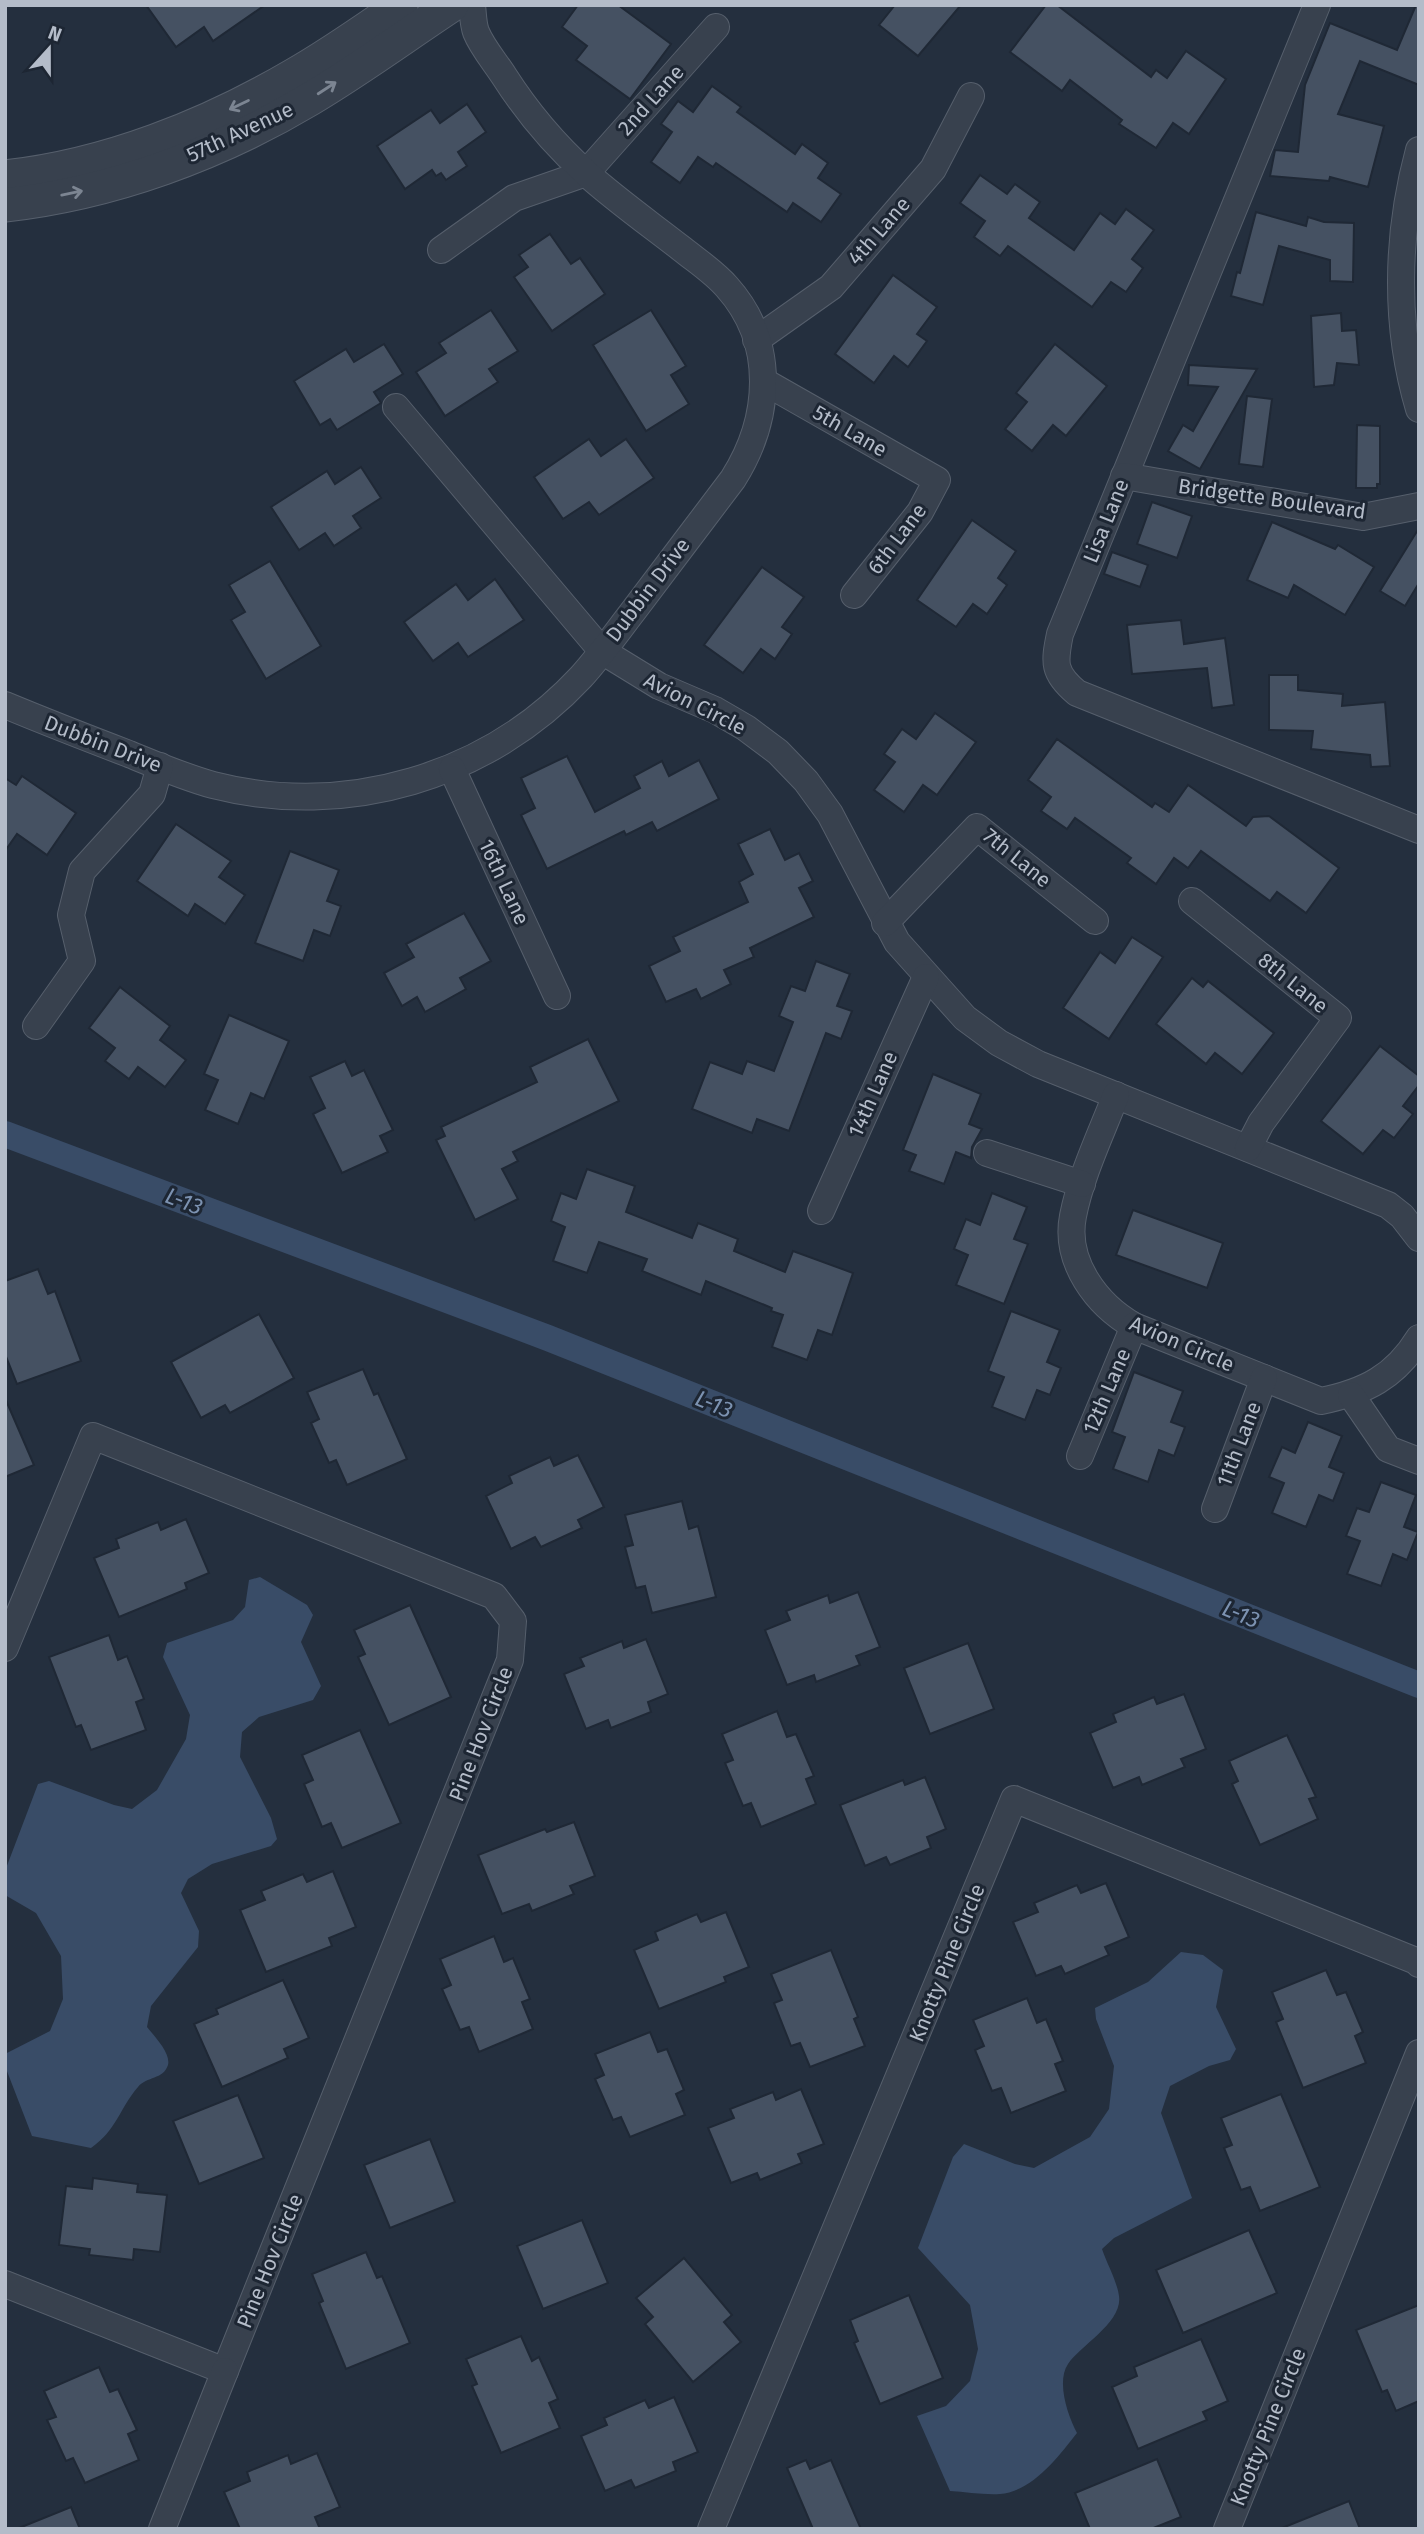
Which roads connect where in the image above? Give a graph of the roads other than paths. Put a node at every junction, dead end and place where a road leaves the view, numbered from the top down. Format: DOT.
graph roads {
  1 [pos="401,5"];
  2 [pos="452,5"];
  3 [pos="472,5"];
  4 [pos="1317,5"];
  5 [pos="716,27"];
  6 [pos="971,96"];
  7 [pos="1419,150"];
  8 [pos="586,173"];
  9 [pos="5,177"];
  10 [pos="5,205"];
  11 [pos="441,250"];
  12 [pos="756,340"];
  13 [pos="763,381"];
  14 [pos="396,407"];
  15 [pos="1419,410"];
  16 [pos="1124,477"];
  17 [pos="937,481"];
  18 [pos="1419,506"];
  19 [pos="854,595"];
  20 [pos="602,651"];
  21 [pos="5,705"];
  22 [pos="160,766"];
  23 [pos="452,769"];
  24 [pos="1419,830"];
  25 [pos="1192,901"];
  26 [pos="1095,921"];
  27 [pos="885,923"];
  28 [pos="926,977"];
  29 [pos="557,996"];
  30 [pos="36,1026"];
  31 [pos="1116,1095"];
  32 [pos="1248,1147"];
  33 [pos="987,1153"];
  34 [pos="1082,1184"];
  35 [pos="821,1211"];
  36 [pos="1419,1238"];
  37 [pos="1134,1326"];
  38 [pos="1419,1338"];
  39 [pos="1264,1378"];
  40 [pos="1351,1395"];
  41 [pos="1080,1456"];
  42 [pos="1419,1461"];
  43 [pos="1215,1509"];
  44 [pos="5,1648"];
  45 [pos="1419,1964"];
  46 [pos="1419,2053"];
  47 [pos="5,2284"];
  48 [pos="225,2371"];
  49 [pos="162,2529"];
  50 [pos="711,2529"];
  51 [pos="1227,2529"];
  1 -- 9 [label="street, 57th Avenue, one-way"];
  10 -- 2 [label="street, 57th Avenue, one-way"];
  3 -- 8 [label="street, Dubbin Drive"];
  4 -- 16 [label="street, Lisa Lane"];
  5 -- 8 [label="street, 2nd Lane"];
  6 -- 12 [label="street, 4th Lane"];
  7 -- 15 [label="street"];
  8 -- 11 [label="street"];
  8 -- 12 [label="street, Dubbin Drive"];
  12 -- 13 [label="street, Dubbin Drive"];
  13 -- 17 [label="street, 5th Lane"];
  13 -- 20 [label="street, Dubbin Drive"];
  14 -- 20 [label="street, Avion Circle"];
  16 -- 18 [label="street, Bridgette Boulevard"];
  16 -- 24 [label="street, Lisa Lane"];
  17 -- 19 [label="street, 6th Lane"];
  20 -- 23 [label="street, Dubbin Drive"];
  20 -- 27 [label="street, Avion Circle"];
  21 -- 22 [label="street, Dubbin Drive"];
  22 -- 23 [label="street, Dubbin Drive"];
  22 -- 30 [label="street"];
  23 -- 29 [label="street, 16th Lane"];
  25 -- 32 [label="street, 8th Lane"];
  26 -- 27 [label="street, 7th Lane"];
  27 -- 28 [label="street, Avion Circle"];
  28 -- 31 [label="street, Avion Circle"];
  28 -- 35 [label="street, 14th Lane"];
  31 -- 32 [label="street, Avion Circle"];
  31 -- 34 [label="street, Avion Circle"];
  32 -- 36 [label="street, Avion Circle"];
  33 -- 34 [label="street"];
  34 -- 37 [label="street, Avion Circle"];
  37 -- 39 [label="street, Avion Circle"];
  37 -- 41 [label="street, 12th Lane"];
  38 -- 40 [label="street, Avion Circle"];
  39 -- 40 [label="street, Avion Circle"];
  39 -- 43 [label="street, 11th Lane"];
  40 -- 42 [label="street"];
  44 -- 48 [label="street, Pine Hov Circle"];
  45 -- 50 [label="street, Knotty Pine Circle"];
  46 -- 51 [label="street, Knotty Pine Circle"];
  47 -- 48 [label="street"];
  48 -- 49 [label="street, Pine Hov Circle"];
}
